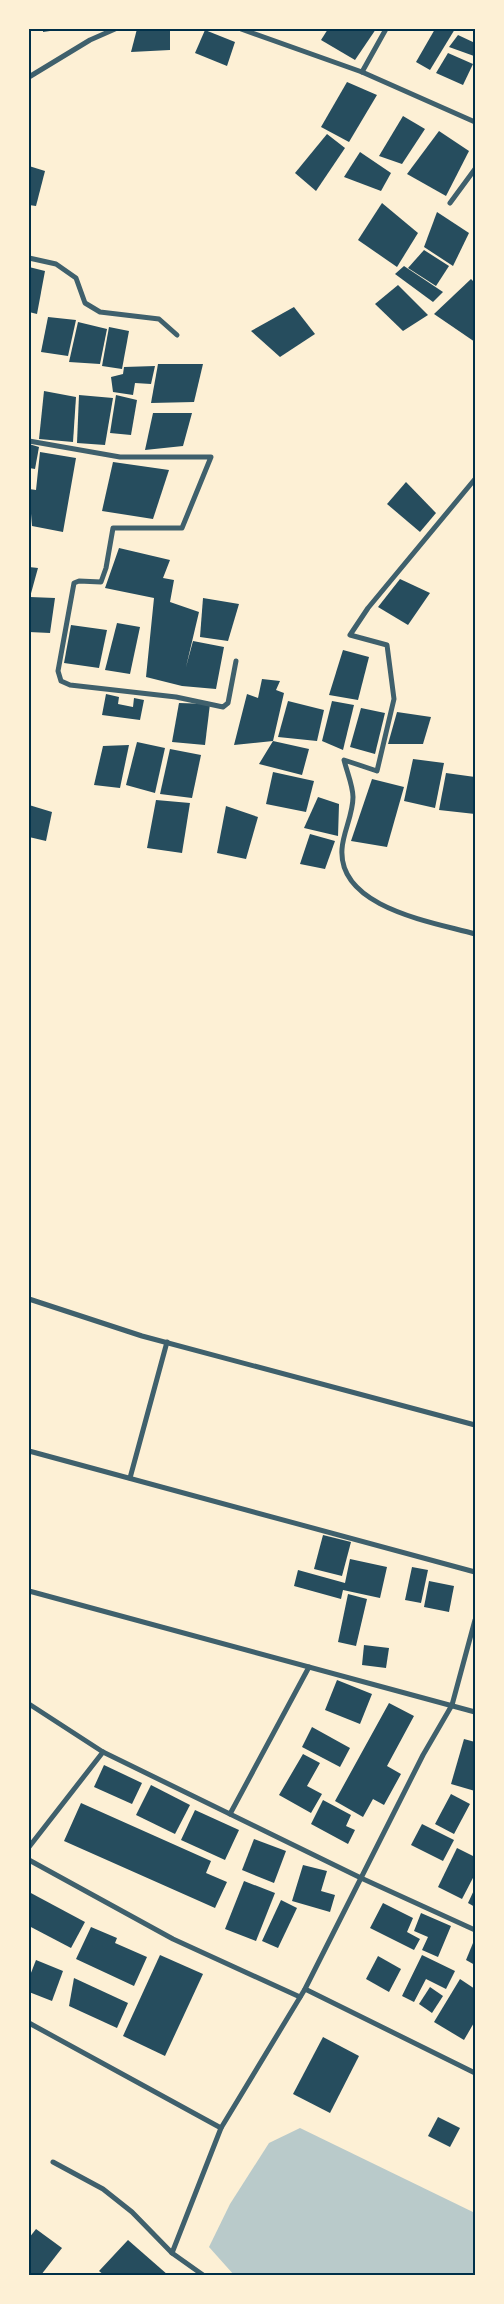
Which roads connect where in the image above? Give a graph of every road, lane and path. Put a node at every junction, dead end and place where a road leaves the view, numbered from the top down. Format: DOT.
graph roads {
  1 [pos="115,29"];
  2 [pos="240,29"];
  3 [pos="386,29"];
  4 [pos="362,72"];
  5 [pos="29,77"];
  6 [pos="475,122"];
  7 [pos="475,170"];
  8 [pos="450,203"];
  9 [pos="29,258"];
  10 [pos="177,336"];
  11 [pos="29,441"];
  12 [pos="475,479"];
  13 [pos="236,661"];
  14 [pos="475,934"];
  15 [pos="29,1298"];
  16 [pos="167,1342"];
  17 [pos="475,1425"];
  18 [pos="29,1451"];
  19 [pos="130,1478"];
  20 [pos="475,1572"];
  21 [pos="29,1591"];
  22 [pos="475,1620"];
  23 [pos="309,1667"];
  24 [pos="29,1704"];
  25 [pos="452,1705"];
  26 [pos="475,1712"];
  27 [pos="103,1752"];
  28 [pos="230,1814"];
  29 [pos="29,1847"];
  30 [pos="29,1860"];
  31 [pos="361,1878"];
  32 [pos="475,1930"];
  33 [pos="305,1989"];
  34 [pos="300,1998"];
  35 [pos="29,2023"];
  36 [pos="475,2073"];
  37 [pos="221,2128"];
  38 [pos="53,2162"];
  39 [pos="172,2254"];
  40 [pos="203,2275"];
  1 -- 5 [label="street"];
  2 -- 4 [label="street"];
  3 -- 4 [label="street"];
  4 -- 6 [label="street"];
  7 -- 8 [label="street"];
  9 -- 10 [label="street"];
  11 -- 13 [label="street"];
  12 -- 14 [label="street"];
  15 -- 16 [label="street"];
  16 -- 17 [label="street"];
  16 -- 19 [label="street"];
  18 -- 19 [label="street"];
  19 -- 20 [label="street"];
  21 -- 23 [label="street"];
  22 -- 25 [label="street"];
  23 -- 25 [label="street"];
  23 -- 28 [label="street"];
  24 -- 27 [label="street"];
  25 -- 26 [label="street"];
  25 -- 31 [label="street"];
  27 -- 28 [label="street"];
  27 -- 29 [label="street"];
  28 -- 31 [label="street"];
  30 -- 34 [label="street"];
  31 -- 32 [label="street"];
  31 -- 33 [label="street"];
  33 -- 34 [label="street"];
  33 -- 36 [label="street"];
  34 -- 37 [label="street"];
  35 -- 37 [label="street"];
  37 -- 39 [label="street"];
  38 -- 39 [label="street"];
  39 -- 40 [label="street"];
}
